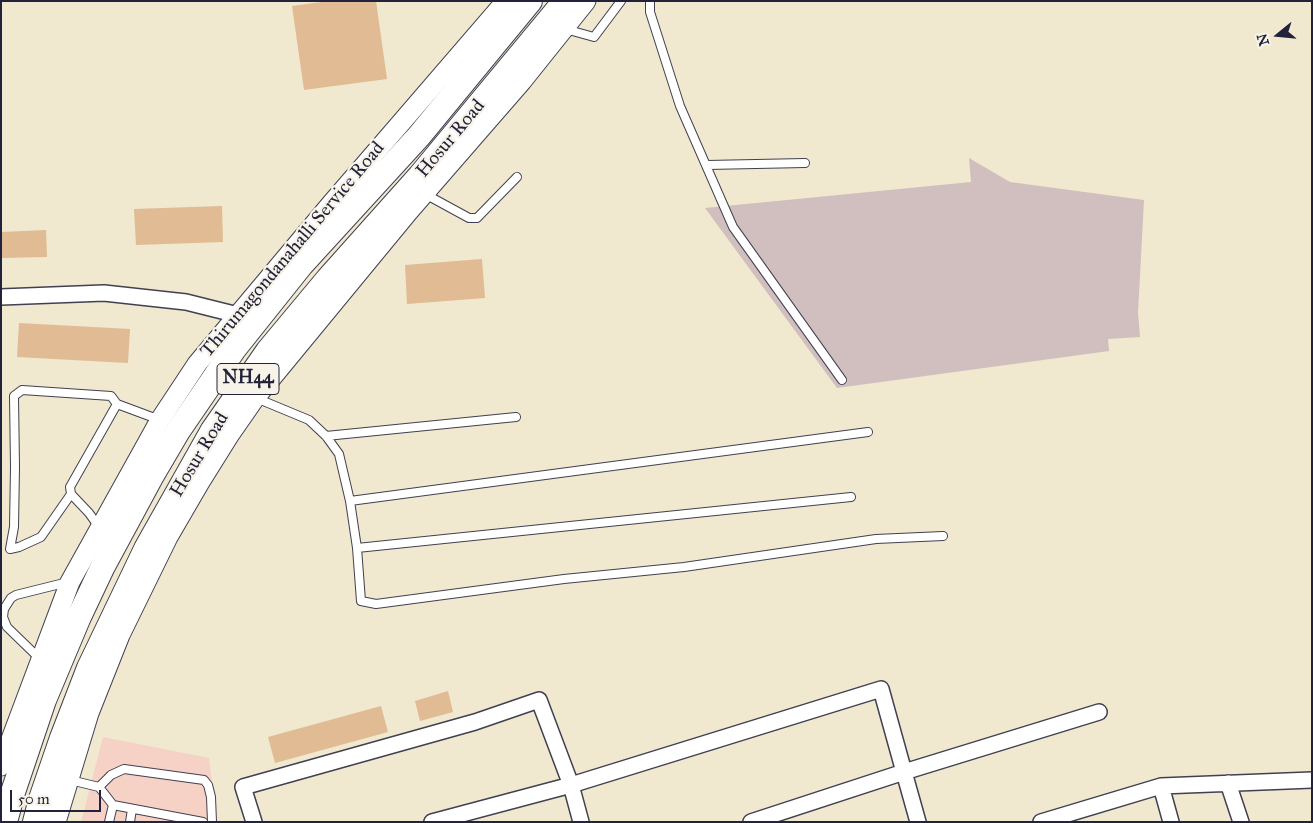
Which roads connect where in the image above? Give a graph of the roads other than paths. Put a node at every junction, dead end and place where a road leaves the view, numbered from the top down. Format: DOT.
graph roads {
  1 [pos="506,1"];
  2 [pos="530,1"];
  3 [pos="565,1"];
  4 [pos="586,1"];
  5 [pos="621,1"];
  6 [pos="650,1"];
  7 [pos="564,29"];
  8 [pos="805,163"];
  9 [pos="707,165"];
  10 [pos="517,177"];
  11 [pos="424,194"];
  12 [pos="1,297"];
  13 [pos="238,315"];
  14 [pos="842,380"];
  15 [pos="254,398"];
  16 [pos="117,404"];
  17 [pos="516,417"];
  18 [pos="160,420"];
  19 [pos="868,432"];
  20 [pos="326,436"];
  21 [pos="72,494"];
  22 [pos="851,497"];
  23 [pos="350,501"];
  24 [pos="100,529"];
  25 [pos="943,536"];
  26 [pos="357,548"];
  27 [pos="70,582"];
  28 [pos="41,660"];
  29 [pos="1099,712"];
  30 [pos="5,743"];
  31 [pos="1,766"];
  32 [pos="904,772"];
  33 [pos="68,780"];
  34 [pos="1312,780"];
  35 [pos="1228,783"];
  36 [pos="571,785"];
  37 [pos="1160,786"];
  38 [pos="99,787"];
  39 [pos="113,806"];
  40 [pos="132,809"];
  41 [pos="5,822"];
  42 [pos="35,822"];
  43 [pos="56,822"];
  44 [pos="109,822"];
  45 [pos="130,822"];
  46 [pos="203,822"];
  47 [pos="212,822"];
  48 [pos="254,822"];
  49 [pos="432,822"];
  50 [pos="581,822"];
  51 [pos="751,822"];
  52 [pos="918,822"];
  53 [pos="1042,822"];
  54 [pos="1171,822"];
  55 [pos="1240,822"];
  1 -- 13 [label="street, Thirumagondanahalli Service Road"];
  2 -- 41 [label="highway, Hosur Road / NH44"];
  3 -- 42 [label="highway, Hosur Road / NH44"];
  4 -- 7 [label="street"];
  5 -- 7 [label="lane"];
  6 -- 9 [label="lane"];
  7 -- 11 [label="street"];
  8 -- 9 [label="lane"];
  9 -- 14 [label="lane"];
  10 -- 11 [label="lane"];
  11 -- 15 [label="street"];
  12 -- 13 [label="street"];
  13 -- 18 [label="street, Thirumagondanahalli Service Road"];
  15 -- 20 [label="lane"];
  15 -- 33 [label="street"];
  16 -- 18 [label="lane"];
  16 -- 21 [label="lane"];
  16 -- 21 [label="lane"];
  17 -- 20 [label="lane"];
  18 -- 24 [label="street, Thirumagondanahalli Service Road"];
  19 -- 23 [label="lane"];
  20 -- 23 [label="lane"];
  21 -- 24 [label="lane"];
  22 -- 26 [label="lane"];
  23 -- 26 [label="lane"];
  24 -- 27 [label="street, Thirumagondanahalli Service Road"];
  25 -- 26 [label="lane"];
  27 -- 28 [label="street, Thirumagondanahalli Service Road"];
  27 -- 28 [label="lane"];
  28 -- 30 [label="street, Thirumagondanahalli Service Road"];
  29 -- 32 [label="street"];
  30 -- 31 [label="street, Thirumagondanahalli Service Road"];
  32 -- 36 [label="street"];
  32 -- 51 [label="street"];
  32 -- 52 [label="street"];
  33 -- 38 [label="lane"];
  33 -- 43 [label="street"];
  34 -- 35 [label="street"];
  35 -- 37 [label="street"];
  35 -- 55 [label="street"];
  36 -- 48 [label="street"];
  36 -- 49 [label="street"];
  36 -- 50 [label="street"];
  37 -- 53 [label="street"];
  37 -- 54 [label="street"];
  38 -- 39 [label="lane"];
  38 -- 47 [label="lane"];
  39 -- 40 [label="lane"];
  39 -- 44 [label="lane"];
  40 -- 45 [label="lane"];
  40 -- 46 [label="lane"];
}
